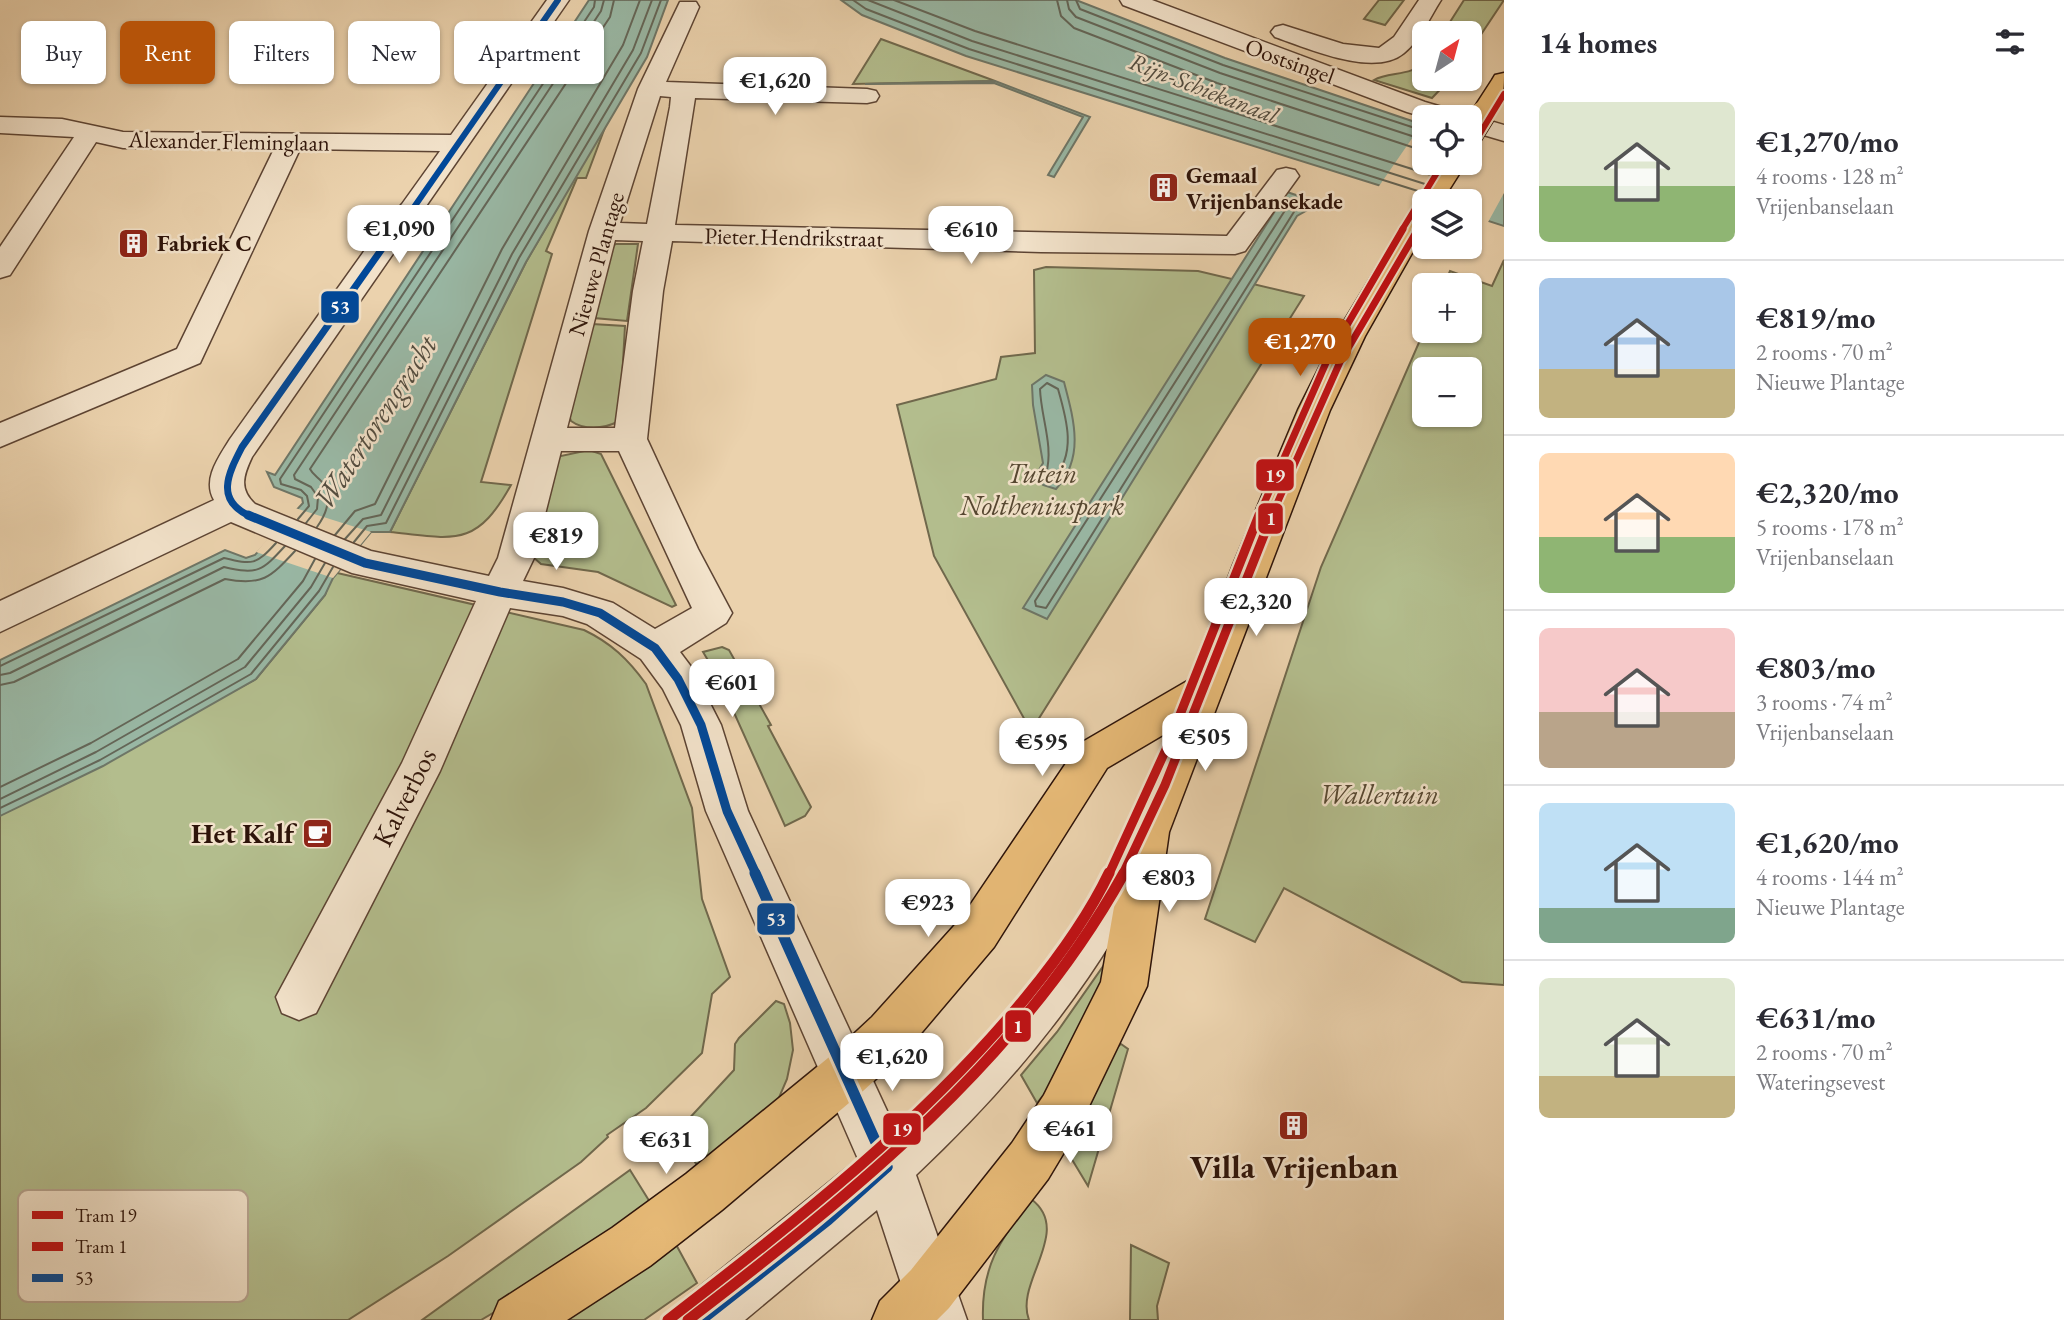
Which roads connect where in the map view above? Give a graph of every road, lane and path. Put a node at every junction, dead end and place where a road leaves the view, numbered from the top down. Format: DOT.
graph roads {
  1 [pos="558,0"];
  2 [pos="1132,0"];
  3 [pos="1188,0"];
  4 [pos="1430,0"];
  5 [pos="688,7"];
  6 [pos="1504,80"];
  7 [pos="650,89"];
  8 [pos="683,91"];
  9 [pos="867,96"];
  10 [pos="1412,105"];
  11 [pos="1482,112"];
  12 [pos="0,125"];
  13 [pos="1482,126"];
  14 [pos="1504,132"];
  15 [pos="88,135"];
  16 [pos="290,143"];
  17 [pos="459,143"];
  18 [pos="1286,176"];
  19 [pos="603,230"];
  20 [pos="1412,230"];
  21 [pos="658,234"];
  22 [pos="0,269"];
  23 [pos="0,436"];
  24 [pos="630,439"];
  25 [pos="548,440"];
  26 [pos="233,506"];
  27 [pos="500,593"];
  28 [pos="0,617"];
  29 [pos="654,648"];
  30 [pos="1205,690"];
  31 [pos="1148,832"];
  32 [pos="299,997"];
  33 [pos="845,1075"];
  34 [pos="887,1167"];
  35 [pos="923,1310"];
  36 [pos="518,1320"];
  37 [pos="701,1320"];
  1 -- 17 [label="street"];
  2 -- 10 [label="street, Oostsingel"];
  3 -- 4 [label="street, Oostsingel"];
  5 -- 7 [label="street, Nieuwe Plantage"];
  6 -- 11 [label="main road"];
  7 -- 8 [label="street"];
  7 -- 19 [label="street, Nieuwe Plantage"];
  8 -- 9 [label="street"];
  8 -- 21 [label="street, Nieuwe Plantage"];
  12 -- 15 [label="street, Alexander Fleminglaan"];
  13 -- 14 [label="street"];
  15 -- 16 [label="street, Alexander Fleminglaan"];
  15 -- 22 [label="street"];
  16 -- 17 [label="street, Alexander Fleminglaan"];
  16 -- 23 [label="street"];
  17 -- 26 [label="street"];
  18 -- 21 [label="street, Pieter Hendrikstraat"];
  19 -- 21 [label="street, Pieter Hendrikstraat"];
  19 -- 25 [label="street, Nieuwe Plantage"];
  20 -- 30 [label="main road"];
  21 -- 24 [label="street, Nieuwe Plantage"];
  24 -- 25 [label="street"];
  24 -- 29 [label="street"];
  25 -- 27 [label="street, Nieuwe Plantage"];
  26 -- 27 [label="street"];
  26 -- 28 [label="street"];
  27 -- 29 [label="street"];
  27 -- 32 [label="street, Kalverbos"];
  29 -- 33 [label="street"];
  30 -- 31 [label="main road"];
  30 -- 33 [label="main road"];
  31 -- 34 [label="street"];
  31 -- 35 [label="main road"];
  33 -- 34 [label="street"];
  33 -- 36 [label="main road"];
  34 -- 35 [label="street"];
  34 -- 37 [label="street"];
}
